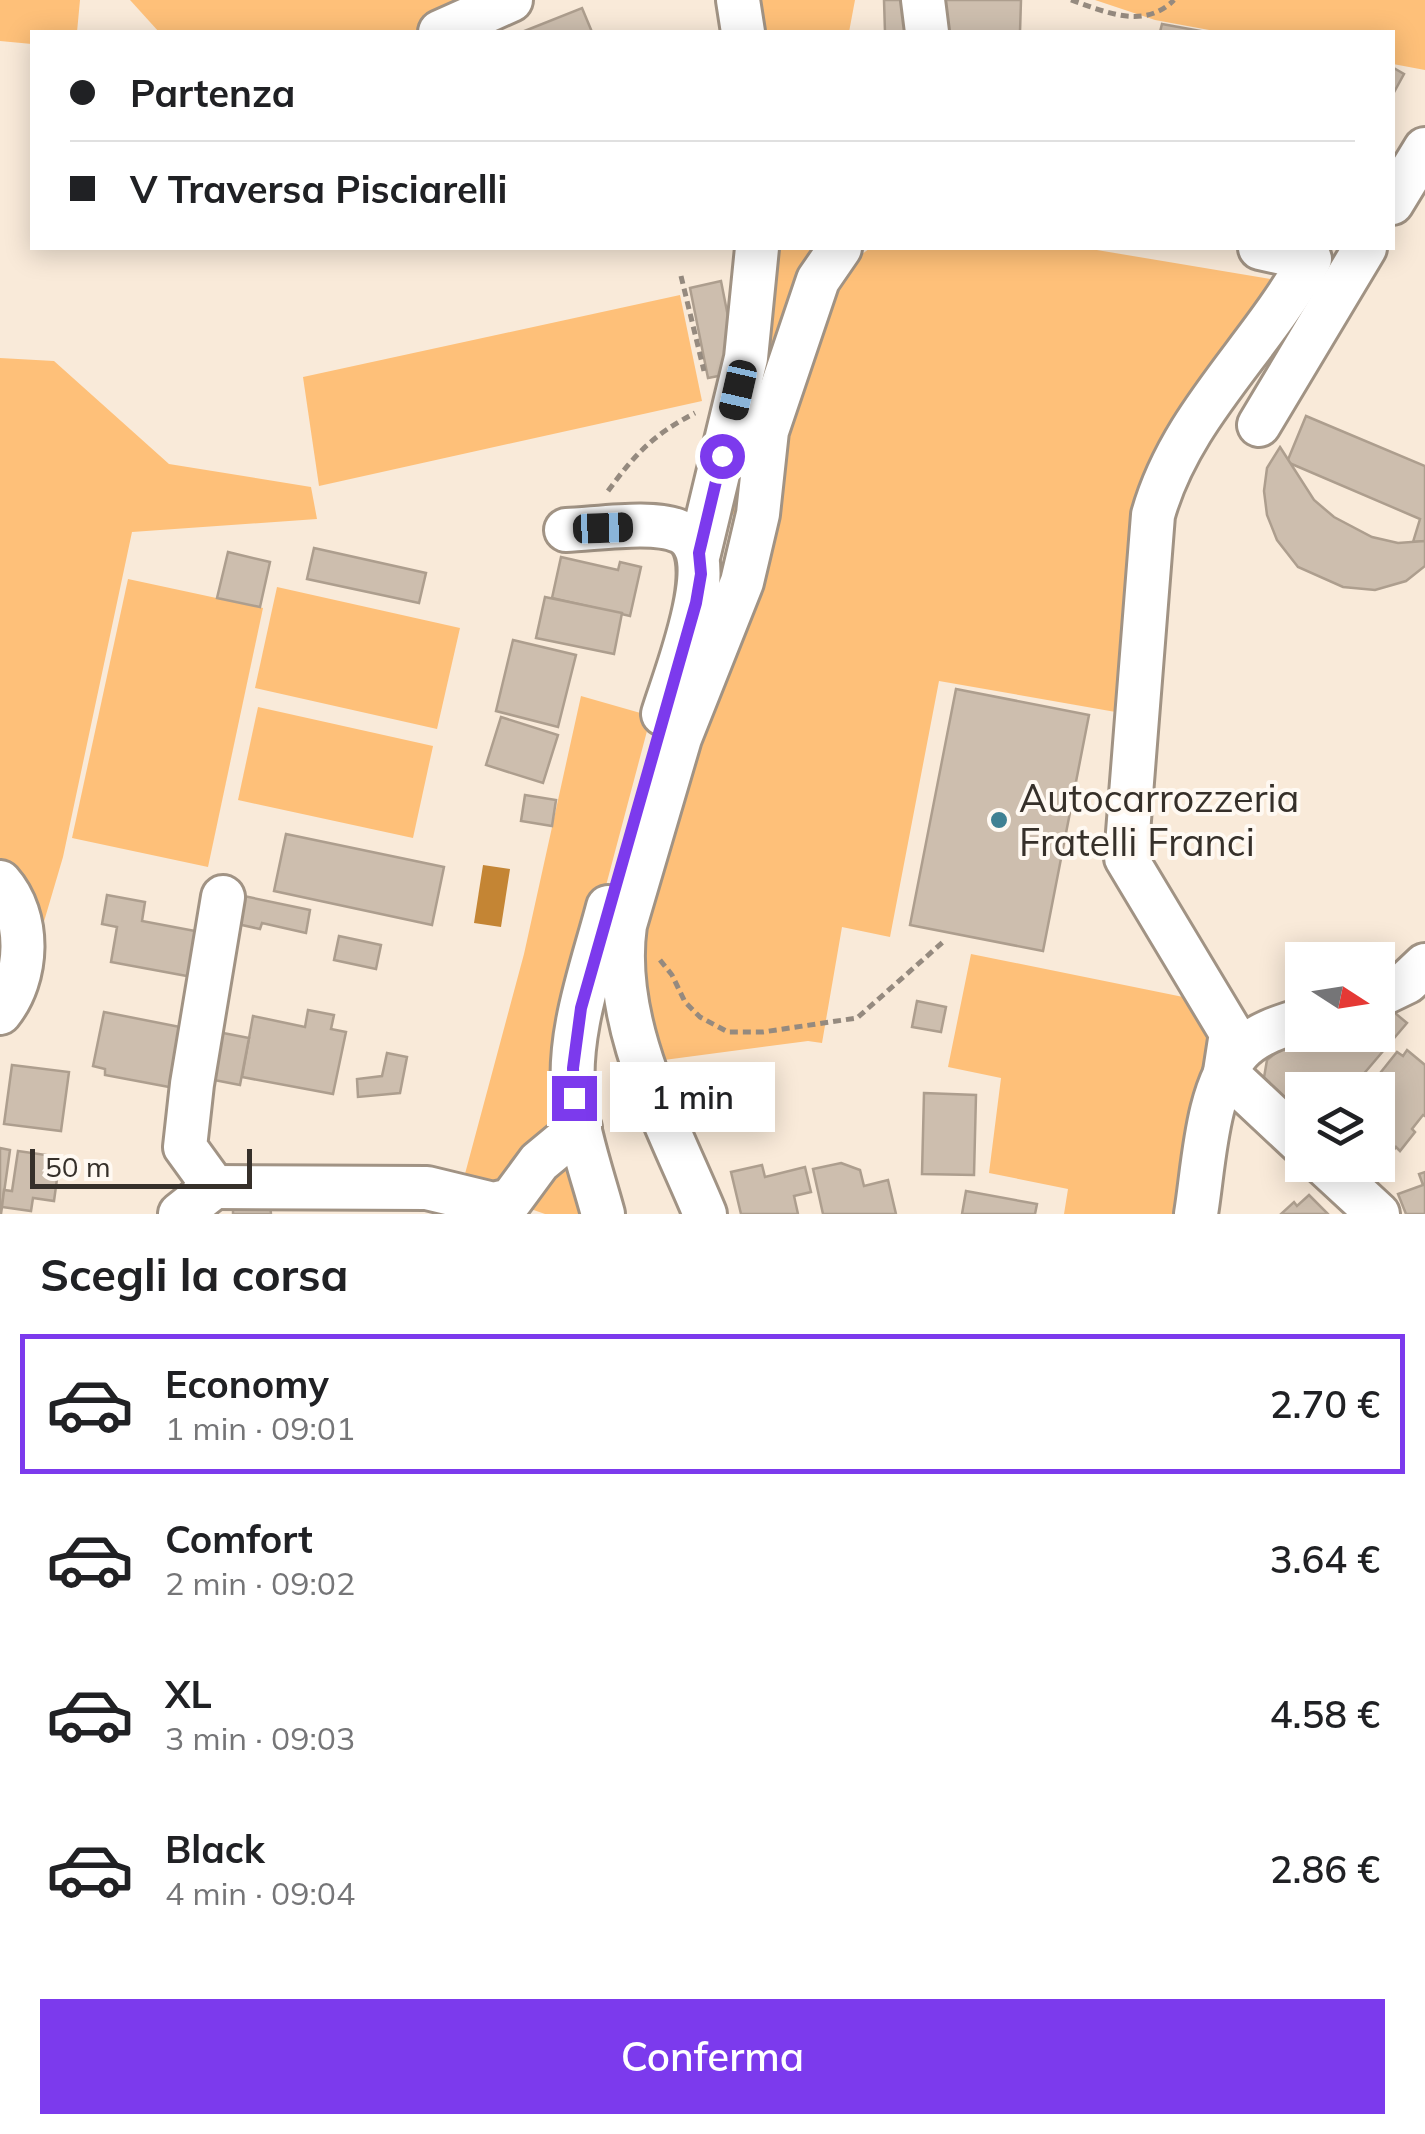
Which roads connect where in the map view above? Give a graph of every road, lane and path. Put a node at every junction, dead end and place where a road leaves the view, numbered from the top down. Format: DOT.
graph roads {
  1 [pos="511,0"];
  2 [pos="738,0"];
  3 [pos="924,0"];
  4 [pos="1071,0"];
  5 [pos="1174,0"];
  6 [pos="444,30"];
  7 [pos="742,30"];
  8 [pos="927,30"];
  9 [pos="1425,148"];
  10 [pos="1395,197"];
  11 [pos="757,250"];
  12 [pos="839,250"];
  13 [pos="1269,250"];
  14 [pos="1365,250"];
  15 [pos="681,276"];
  16 [pos="708,389"];
  17 [pos="699,412"];
  18 [pos="1259,425"];
  19 [pos="570,530"];
  20 [pos="699,553"];
  21 [pos="0,882"];
  22 [pos="223,897"];
  23 [pos="943,942"];
  24 [pos="621,953"];
  25 [pos="1425,966"];
  26 [pos="1395,988"];
  27 [pos="0,1013"];
  28 [pos="1285,1026"];
  29 [pos="1225,1072"];
  30 [pos="580,1128"];
  31 [pos="1285,1128"];
  32 [pos="1344,1182"];
  33 [pos="214,1186"];
  34 [pos="180,1214"];
  35 [pos="603,1214"];
  36 [pos="705,1214"];
  37 [pos="1196,1214"];
  38 [pos="1378,1214"];
  1 -- 6 [label="street"];
  2 -- 7 [label="street"];
  3 -- 8 [label="street"];
  4 -- 5 [label="path"];
  9 -- 10 [label="street"];
  11 -- 20 [label="street"];
  12 -- 24 [label="street"];
  13 -- 29 [label="street"];
  14 -- 18 [label="street"];
  15 -- 16 [label="path"];
  17 -- 19 [label="path"];
  19 -- 20 [label="street"];
  20 -- 30 [label="street"];
  21 -- 27 [label="street"];
  22 -- 33 [label="street"];
  23 -- 24 [label="path"];
  24 -- 36 [label="street"];
  25 -- 26 [label="street"];
  28 -- 29 [label="street"];
  29 -- 31 [label="street"];
  29 -- 37 [label="street"];
  30 -- 33 [label="street"];
  30 -- 35 [label="street"];
  32 -- 38 [label="street"];
  33 -- 34 [label="street"];
}
